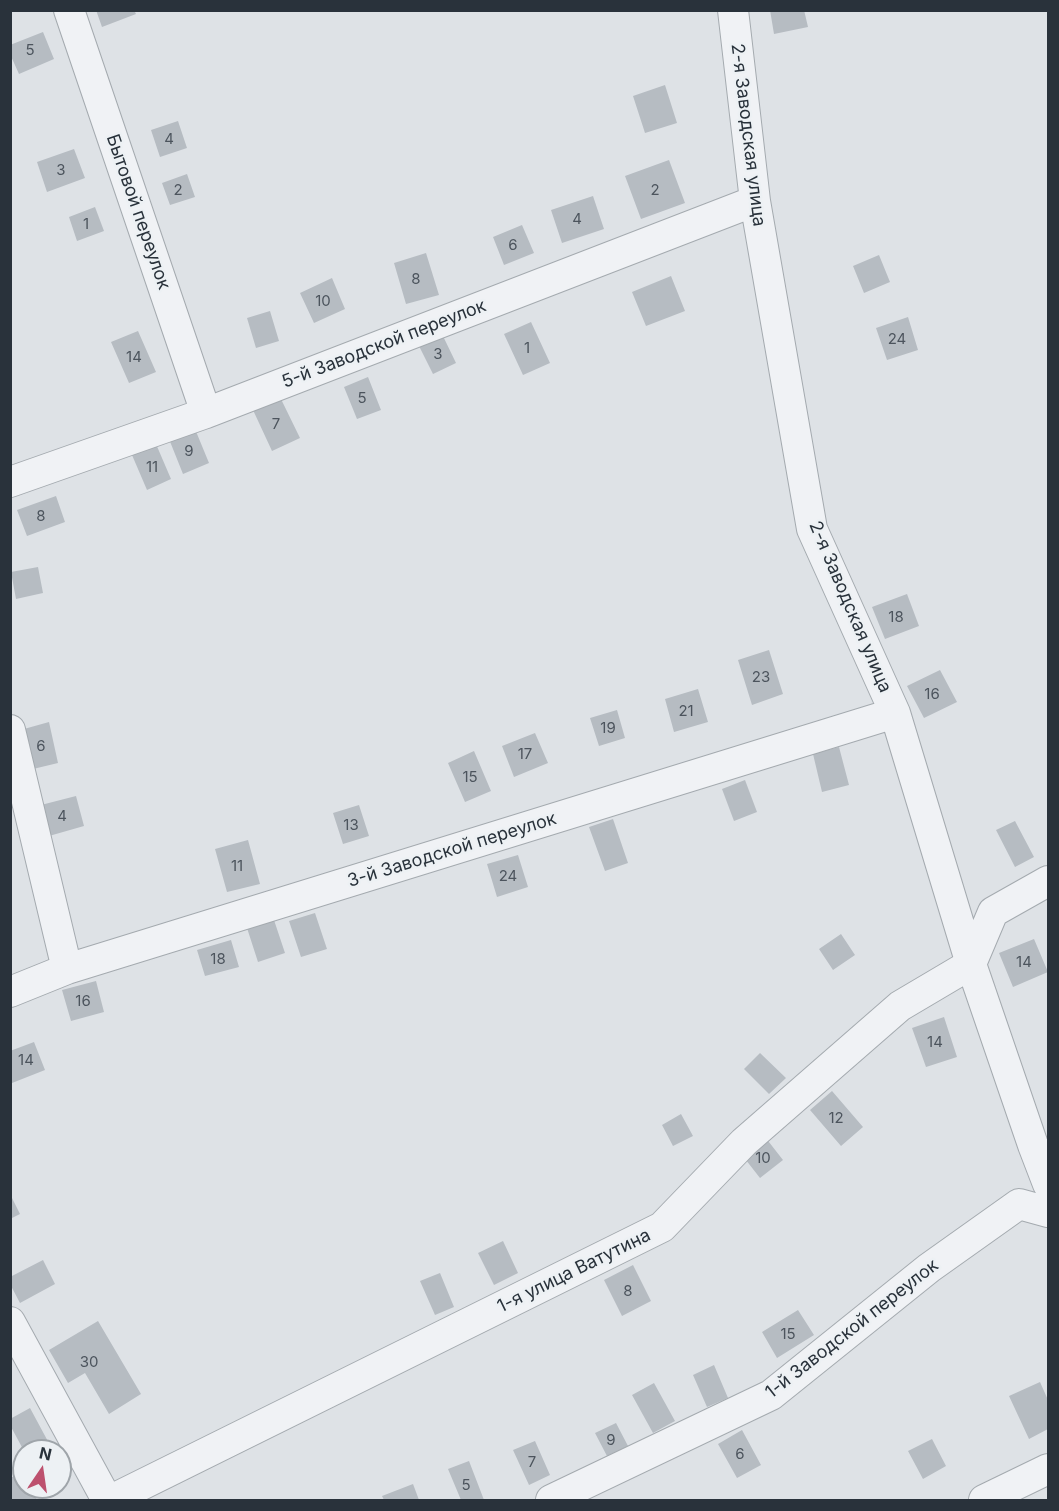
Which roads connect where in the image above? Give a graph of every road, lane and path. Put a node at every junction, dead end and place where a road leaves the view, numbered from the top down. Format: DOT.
graph roads {
  1 [pos="69,10"];
  2 [pos="732,10"];
  3 [pos="754,201"];
  4 [pos="206,413"];
  5 [pos="10,482"];
  6 [pos="895,713"];
  7 [pos="10,730"];
  8 [pos="1048,881"];
  9 [pos="971,964"];
  10 [pos="67,969"];
  11 [pos="10,992"];
  12 [pos="1048,1184"];
  13 [pos="1048,1212"];
  14 [pos="10,1322"];
  15 [pos="1048,1470"];
  16 [pos="109,1500"];
  17 [pos="551,1500"];
  18 [pos="984,1500"];
  1 -- 4 [label="street, Бытовой переулок"];
  2 -- 3 [label="street, 2-я Заводская улица"];
  3 -- 4 [label="street, 5-й Заводской переулок"];
  3 -- 6 [label="street, 2-я Заводская улица"];
  4 -- 5 [label="street, 5-й Заводской переулок"];
  6 -- 9 [label="street, 2-я Заводская улица"];
  6 -- 10 [label="street, 3-й Заводской переулок"];
  7 -- 10 [label="street"];
  8 -- 9 [label="street"];
  9 -- 12 [label="street, 2-я Заводская улица"];
  9 -- 16 [label="street, 1-я улица Ватутина"];
  10 -- 11 [label="street, 3-й Заводской переулок"];
  13 -- 17 [label="street, 1-й Заводской переулок"];
  14 -- 16 [label="street"];
  15 -- 18 [label="street"];
}
